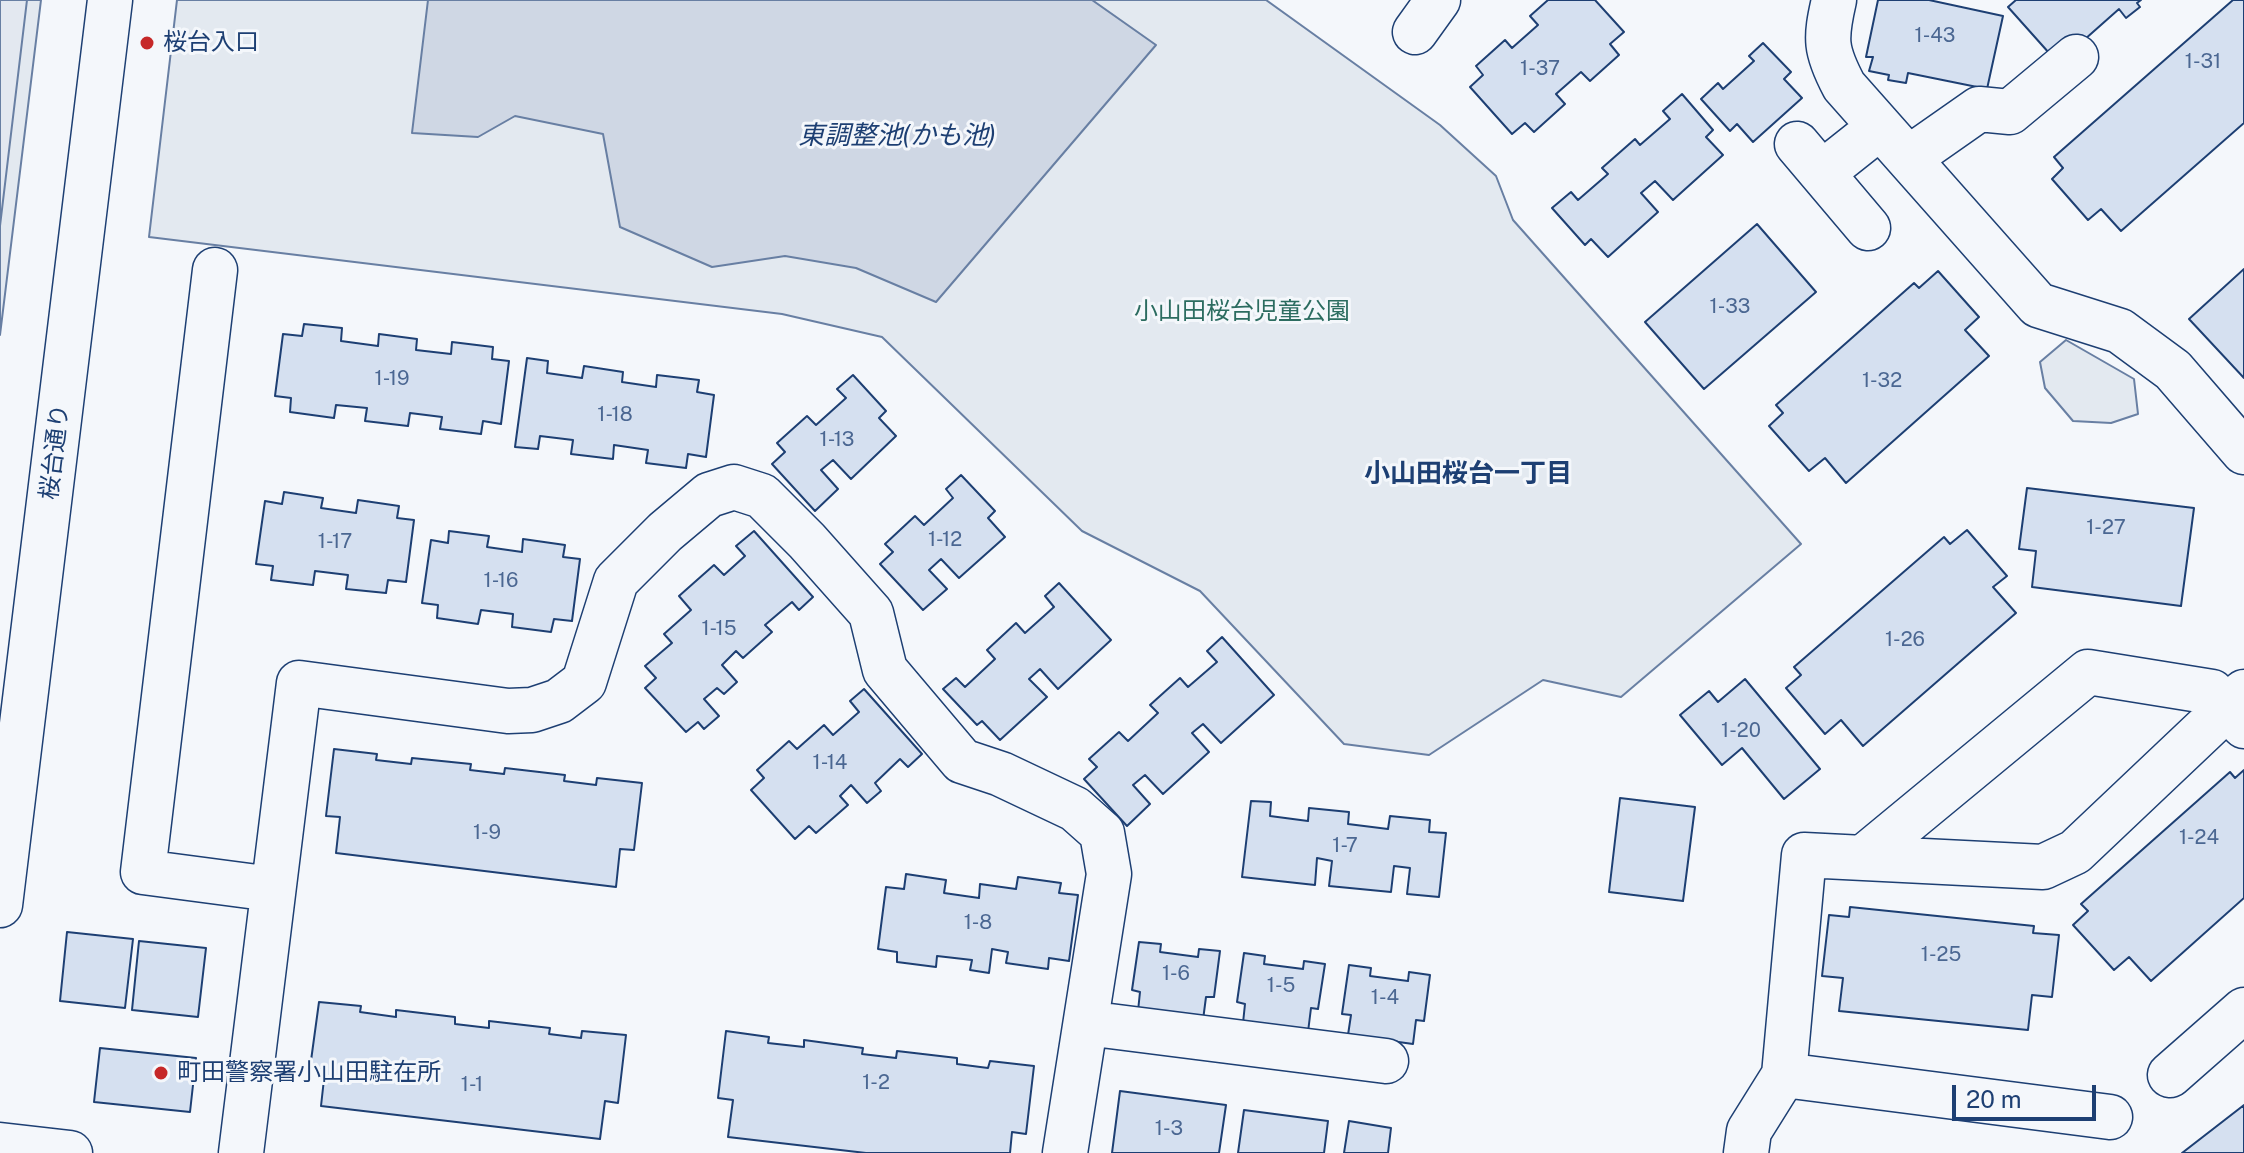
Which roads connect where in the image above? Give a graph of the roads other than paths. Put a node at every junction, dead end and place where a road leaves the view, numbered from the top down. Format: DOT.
graph roads {
  1 [pos="110,0"];
  2 [pos="1834,0"];
  3 [pos="2076,57"];
  4 [pos="1880,127"];
  5 [pos="1909,158"];
  6 [pos="1868,228"];
  7 [pos="215,270"];
  8 [pos="2244,452"];
  9 [pos="2238,709"];
  10 [pos="1864,857"];
  11 [pos="272,889"];
  12 [pos="0,905"];
  13 [pos="2244,1010"];
  14 [pos="1086,1023"];
  15 [pos="1386,1061"];
  16 [pos="1784,1075"];
  17 [pos="2170,1075"];
  18 [pos="2110,1117"];
  19 [pos="0,1145"];
  20 [pos="70,1153"];
  21 [pos="241,1153"];
  22 [pos="1065,1153"];
  23 [pos="1746,1153"];
  1 -- 12 [label="street, 桜台通り"];
  2 -- 4 [label="street"];
  3 -- 5 [label="street"];
  4 -- 5 [label="street"];
  4 -- 6 [label="street"];
  5 -- 8 [label="street"];
  7 -- 11 [label="street"];
  9 -- 10 [label="street"];
  9 -- 10 [label="street"];
  10 -- 16 [label="street"];
  11 -- 14 [label="street"];
  11 -- 21 [label="street"];
  13 -- 17 [label="street"];
  14 -- 15 [label="street"];
  14 -- 22 [label="street"];
  16 -- 18 [label="street"];
  16 -- 23 [label="street"];
  19 -- 20 [label="street"];
}
